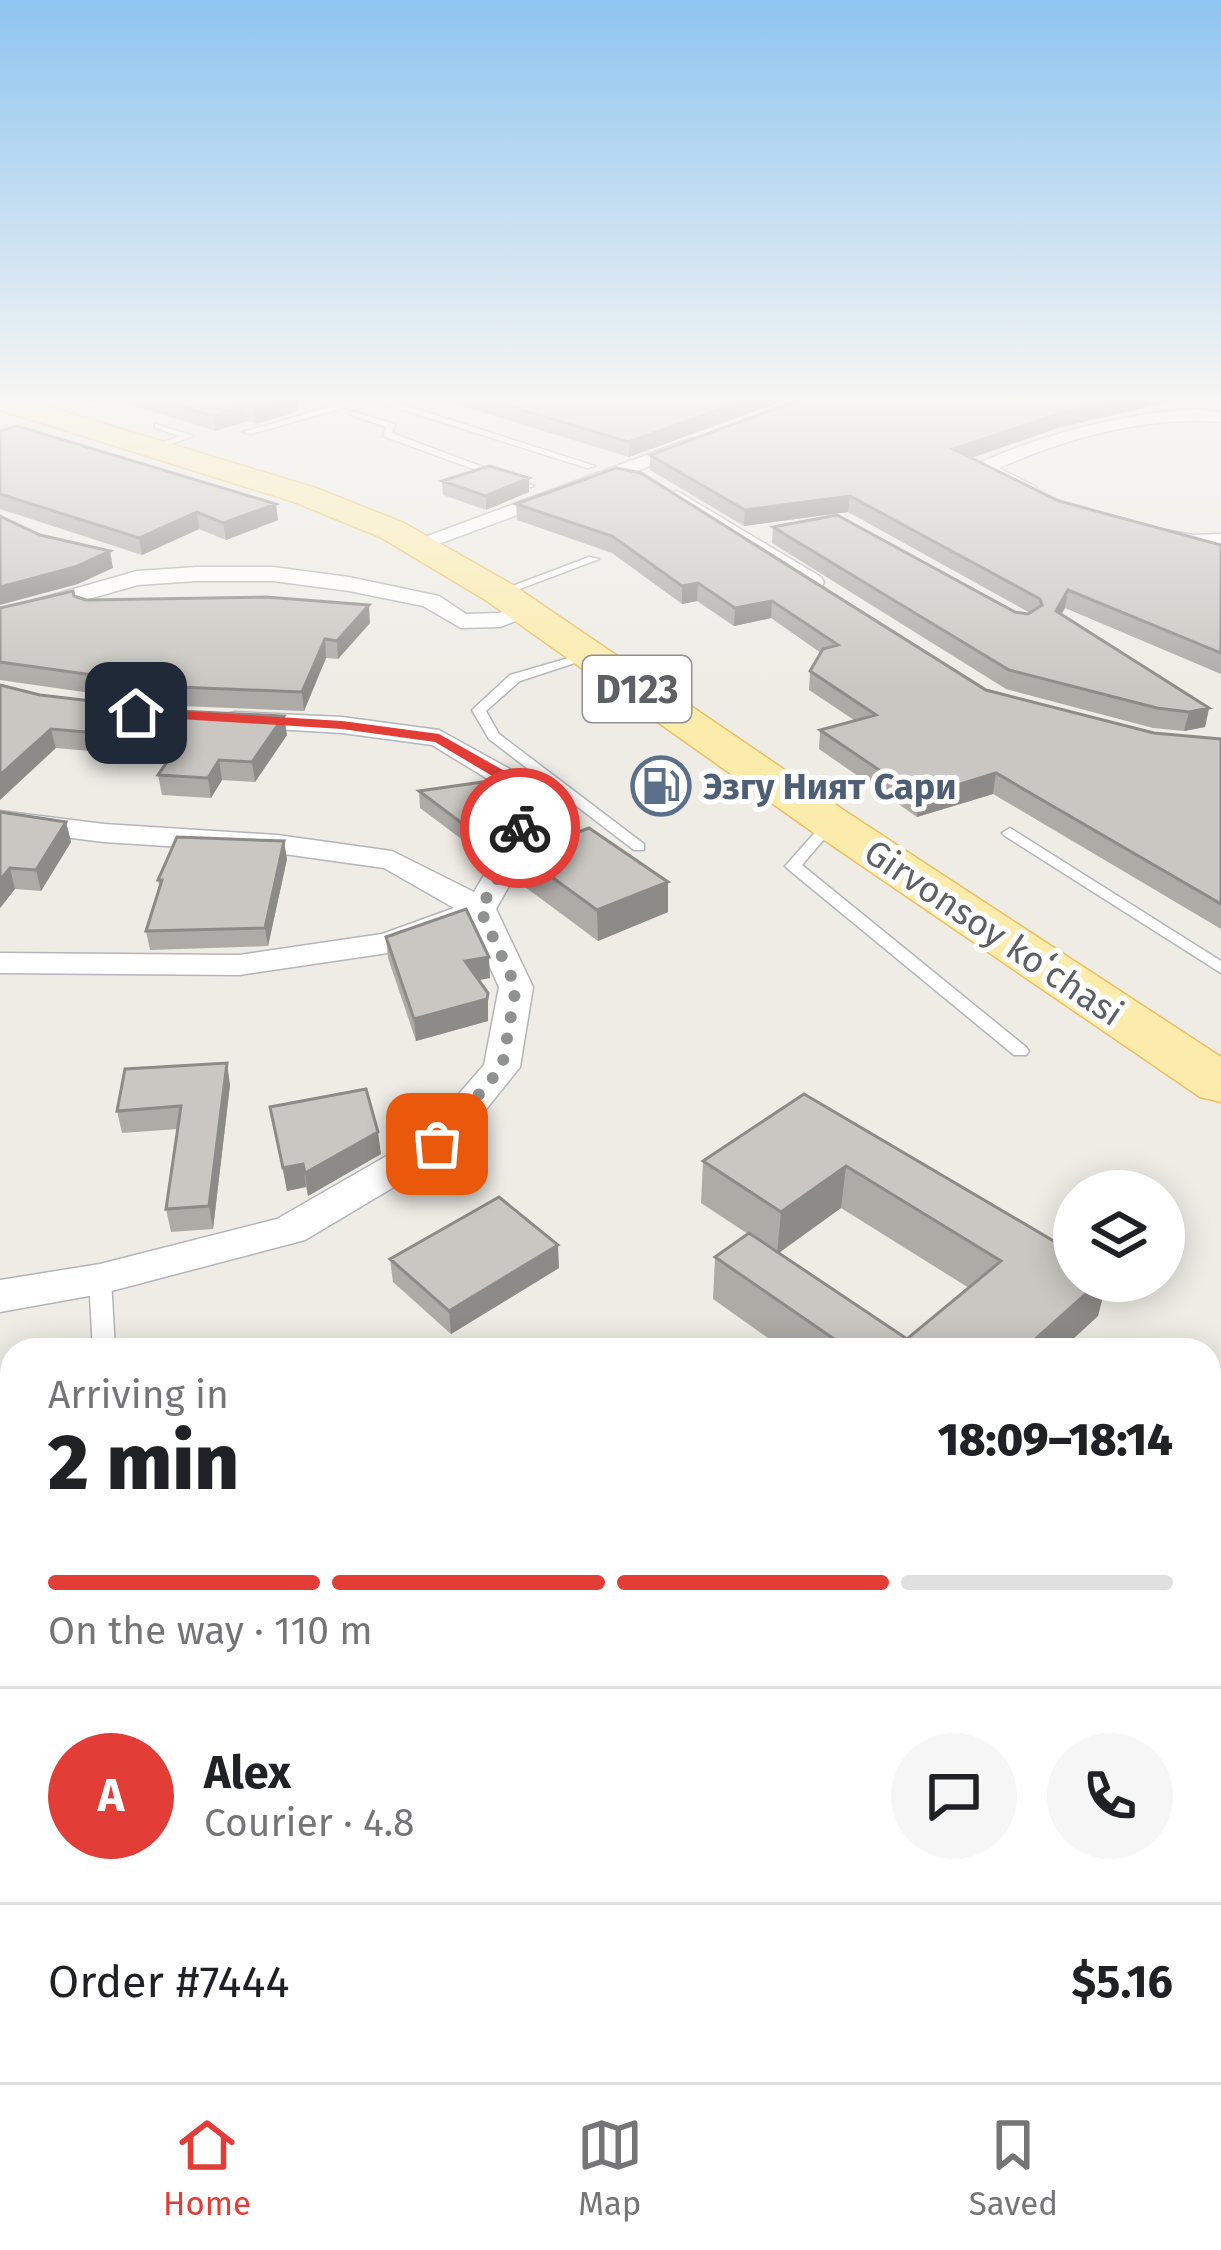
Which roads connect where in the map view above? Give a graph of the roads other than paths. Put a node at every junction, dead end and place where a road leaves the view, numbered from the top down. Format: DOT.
graph roads {
  1 [pos="305,495"];
  2 [pos="507,495"];
  3 [pos="526,495"];
  4 [pos="678,495"];
  5 [pos="1040,495"];
  6 [pos="1048,498"];
  7 [pos="1149,532"];
  8 [pos="405,537"];
  9 [pos="1221,541"];
  10 [pos="119,558"];
  11 [pos="592,559"];
  12 [pos="184,574"];
  13 [pos="841,600"];
  14 [pos="514,603"];
  15 [pos="138,604"];
  16 [pos="38,609"];
  17 [pos="0,616"];
  18 [pos="590,656"];
  19 [pos="204,719"];
  20 [pos="0,820"];
  21 [pos="831,824"];
  22 [pos="1010,833"];
  23 [pos="639,847"];
  24 [pos="480,909"];
  25 [pos="0,963"];
  26 [pos="1221,968"];
  27 [pos="1020,1051"];
  28 [pos="1221,1084"];
  29 [pos="100,1279"];
  30 [pos="0,1296"];
  31 [pos="103,1338"];
  1 -- 8 [label="main road, Girvonsoy koʻchasi / D123"];
  2 -- 8 [label="street"];
  3 -- 8 [label="street"];
  4 -- 13 [label="street"];
  5 -- 6 [label="street"];
  7 -- 9 [label="street"];
  8 -- 14 [label="main road, Girvonsoy koʻchasi / D123"];
  10 -- 12 [label="street"];
  11 -- 14 [label="lane"];
  12 -- 14 [label="street"];
  12 -- 16 [label="street"];
  14 -- 18 [label="main road, Girvonsoy koʻchasi / D123"];
  15 -- 16 [label="street"];
  16 -- 17 [label="street"];
  18 -- 21 [label="main road, Girvonsoy koʻchasi / D123"];
  18 -- 23 [label="lane"];
  19 -- 24 [label="street"];
  20 -- 24 [label="street"];
  21 -- 27 [label="lane"];
  21 -- 28 [label="main road, Girvonsoy koʻchasi / D123"];
  22 -- 26 [label="lane"];
  24 -- 25 [label="street"];
  24 -- 29 [label="street"];
  29 -- 30 [label="street"];
  29 -- 31 [label="lane"];
}
